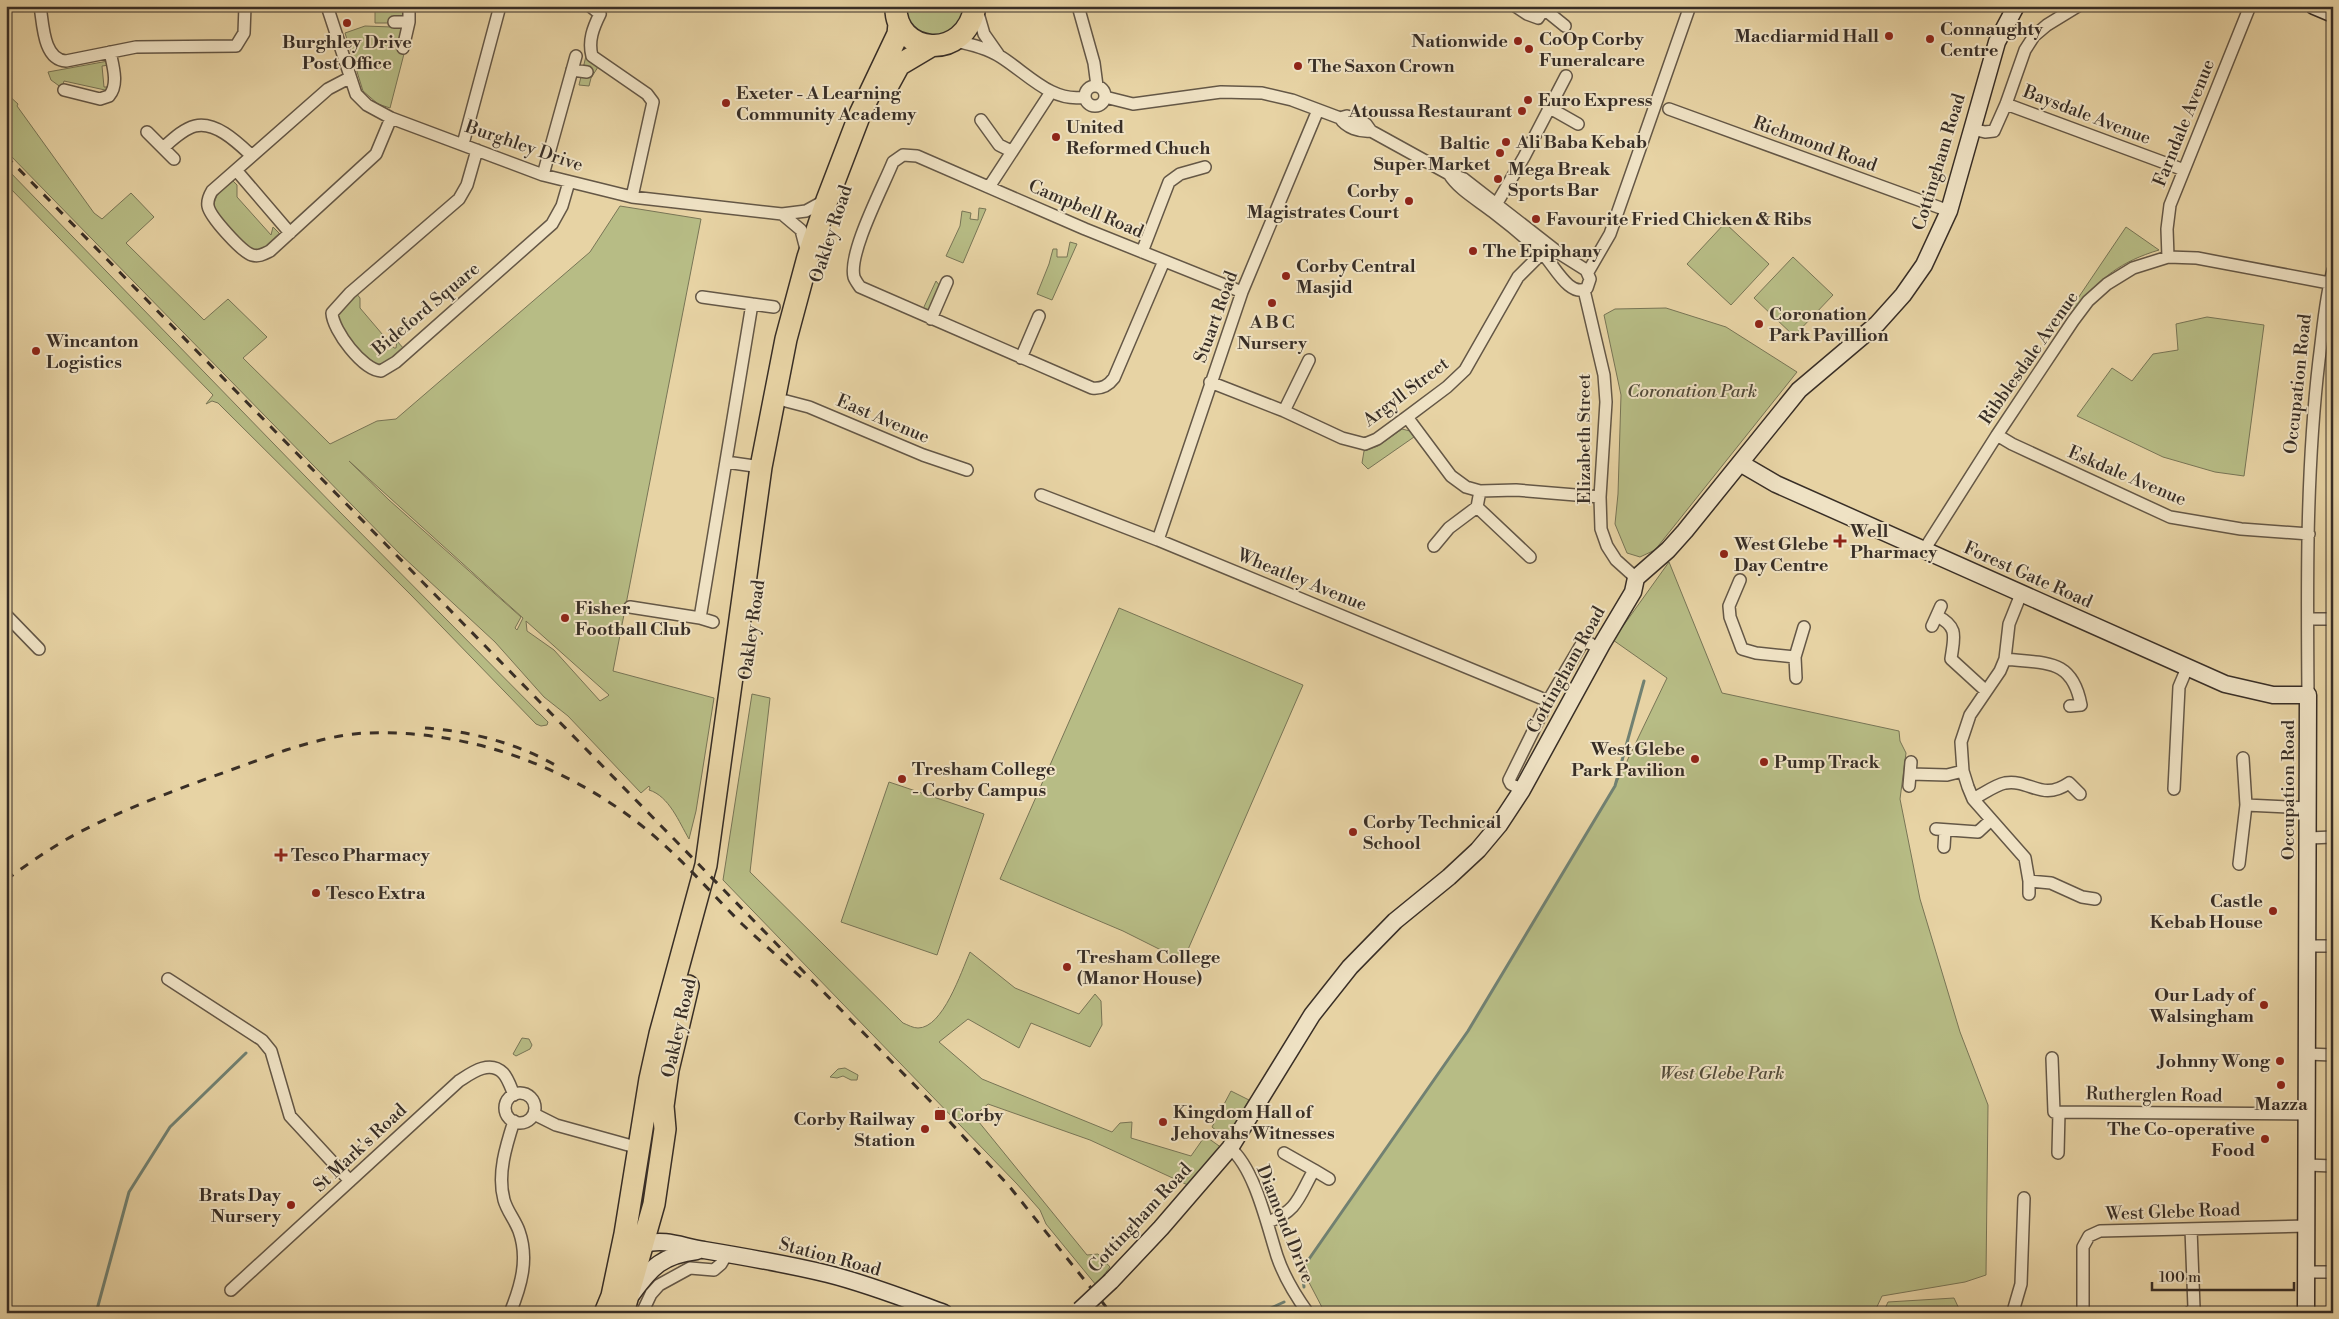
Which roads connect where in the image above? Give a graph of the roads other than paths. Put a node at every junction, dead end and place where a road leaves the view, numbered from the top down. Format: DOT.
graph roads {
  1 [pos="40,6"];
  2 [pos="245,6"];
  3 [pos="327,6"];
  4 [pos="409,6"];
  5 [pos="500,6"];
  6 [pos="590,6"];
  7 [pos="975,6"];
  8 [pos="1078,6"];
  9 [pos="1516,6"];
  10 [pos="1690,6"];
  11 [pos="2016,6"];
  12 [pos="2078,6"];
  13 [pos="2250,6"];
  14 [pos="2314,6"];
  15 [pos="1545,8"];
  16 [pos="2333,14"];
  17 [pos="898,15"];
  18 [pos="394,22"];
  19 [pos="409,22"];
  20 [pos="1565,26"];
  21 [pos="954,41"];
  22 [pos="931,46"];
  23 [pos="404,48"];
  24 [pos="110,52"];
  25 [pos="576,56"];
  26 [pos="1000,56"];
  27 [pos="572,70"];
  28 [pos="587,72"];
  29 [pos="1566,76"];
  30 [pos="349,78"];
  31 [pos="1097,86"];
  32 [pos="72,89"];
  33 [pos="1051,92"];
  34 [pos="1105,97"];
  35 [pos="1085,98"];
  36 [pos="2006,104"];
  37 [pos="1548,107"];
  38 [pos="1669,109"];
  39 [pos="1318,110"];
  40 [pos="391,118"];
  41 [pos="980,120"];
  42 [pos="1578,124"];
  43 [pos="1972,129"];
  44 [pos="147,132"];
  45 [pos="463,144"];
  46 [pos="163,148"];
  47 [pos="477,150"];
  48 [pos="1011,151"];
  49 [pos="252,156"];
  50 [pos="174,159"];
  51 [pos="236,170"];
  52 [pos="2184,170"];
  53 [pos="1199,173"];
  54 [pos="1450,174"];
  55 [pos="544,175"];
  56 [pos="569,182"];
  57 [pos="989,187"];
  58 [pos="632,197"];
  59 [pos="827,200"];
  60 [pos="1497,203"];
  61 [pos="1949,210"];
  62 [pos="782,214"];
  63 [pos="290,233"];
  64 [pos="1142,252"];
  65 [pos="1542,253"];
  66 [pos="2168,257"];
  67 [pos="808,258"];
  68 [pos="1164,261"];
  69 [pos="1585,270"];
  70 [pos="2333,270"];
  71 [pos="947,282"];
  72 [pos="1567,283"];
  73 [pos="2329,283"];
  74 [pos="1584,290"];
  75 [pos="1242,292"];
  76 [pos="702,297"];
  77 [pos="752,304"];
  78 [pos="774,307"];
  79 [pos="1039,316"];
  80 [pos="931,319"];
  81 [pos="2328,327"];
  82 [pos="1022,358"];
  83 [pos="1309,360"];
  84 [pos="1210,382"];
  85 [pos="786,400"];
  86 [pos="1284,411"];
  87 [pos="1407,417"];
  88 [pos="1997,435"];
  89 [pos="726,462"];
  90 [pos="1740,463"];
  91 [pos="761,467"];
  92 [pos="967,470"];
  93 [pos="1480,491"];
  94 [pos="1041,495"];
  95 [pos="1600,497"];
  96 [pos="1477,507"];
  97 [pos="2309,534"];
  98 [pos="1158,540"];
  99 [pos="1434,546"];
  100 [pos="1924,550"];
  101 [pos="1530,557"];
  102 [pos="1636,578"];
  103 [pos="1740,580"];
  104 [pos="2021,594"];
  105 [pos="630,607"];
  106 [pos="6,615"];
  107 [pos="1937,616"];
  108 [pos="700,618"];
  109 [pos="2308,619"];
  110 [pos="2333,620"];
  111 [pos="714,622"];
  112 [pos="1804,627"];
  113 [pos="1591,644"];
  114 [pos="40,649"];
  115 [pos="1795,657"];
  116 [pos="2005,659"];
  117 [pos="2187,668"];
  118 [pos="1796,678"];
  119 [pos="1986,691"];
  120 [pos="2308,695"];
  121 [pos="1548,701"];
  122 [pos="2070,706"];
  123 [pos="2243,758"];
  124 [pos="1962,771"];
  125 [pos="1909,786"];
  126 [pos="2174,789"];
  127 [pos="1522,790"];
  128 [pos="2080,794"];
  129 [pos="1973,799"];
  130 [pos="2246,805"];
  131 [pos="2308,808"];
  132 [pos="1991,820"];
  133 [pos="2333,837"];
  134 [pos="2309,838"];
  135 [pos="1944,847"];
  136 [pos="2239,864"];
  137 [pos="2029,881"];
  138 [pos="2029,894"];
  139 [pos="2096,899"];
  140 [pos="2308,946"];
  141 [pos="2333,946"];
  142 [pos="168,979"];
  143 [pos="2307,1054"];
  144 [pos="2333,1054"];
  145 [pos="2052,1058"];
  146 [pos="514,1095"];
  147 [pos="662,1106"];
  148 [pos="2059,1112"];
  149 [pos="534,1114"];
  150 [pos="2307,1114"];
  151 [pos="514,1121"];
  152 [pos="639,1148"];
  153 [pos="1230,1148"];
  154 [pos="1284,1153"];
  155 [pos="2058,1153"];
  156 [pos="2307,1165"];
  157 [pos="2333,1166"];
  158 [pos="661,1168"];
  159 [pos="1314,1170"];
  160 [pos="1330,1179"];
  161 [pos="350,1181"];
  162 [pos="2020,1206"];
  163 [pos="652,1214"];
  164 [pos="1268,1222"];
  165 [pos="2307,1226"];
  166 [pos="2191,1229"];
  167 [pos="670,1242"];
  168 [pos="644,1244"];
  169 [pos="702,1250"];
  170 [pos="727,1254"];
  171 [pos="2306,1272"];
  172 [pos="2333,1272"];
  173 [pos="231,1290"];
  174 [pos="622,1307"];
  175 [pos="1078,1311"];
  176 [pos="2195,1311"];
  177 [pos="510,1313"];
  178 [pos="944,1313"];
  179 [pos="1308,1313"];
  180 [pos="2018,1313"];
  181 [pos="2083,1313"];
  182 [pos="2306,1313"];
  1 -- 24 [label="street"];
  2 -- 24 [label="street"];
  3 -- 30 [label="street, Burghley Drive"];
  4 -- 19 [label="street"];
  5 -- 45 [label="street"];
  6 -- 58 [label="street"];
  7 -- 21 [label="highway"];
  7 -- 26 [label="street"];
  8 -- 31 [label="street"];
  9 -- 15 [label="street"];
  10 -- 69 [label="street"];
  11 -- 43 [label="street, Cottingham Road"];
  12 -- 36 [label="street"];
  13 -- 52 [label="street, Farndale Avenue"];
  14 -- 16 [label="street"];
  15 -- 20 [label="street"];
  17 -- 22 [label="highway"];
  17 -- 59 [label="highway, Oakley Road"];
  18 -- 19 [label="street"];
  19 -- 23 [label="street"];
  21 -- 22 [label="highway, Oakley Road"];
  21 -- 26 [label="street"];
  22 -- 85 [label="highway, Oakley Road"];
  24 -- 32 [label="street"];
  25 -- 27 [label="street"];
  26 -- 33 [label="street"];
  27 -- 28 [label="street"];
  27 -- 55 [label="street"];
  29 -- 37 [label="street"];
  30 -- 40 [label="street, Burghley Drive"];
  30 -- 49 [label="street"];
  31 -- 34 [label="street"];
  31 -- 35 [label="street"];
  33 -- 35 [label="street"];
  33 -- 48 [label="street"];
  34 -- 35 [label="street"];
  34 -- 39 [label="street"];
  36 -- 43 [label="street"];
  36 -- 52 [label="street, Baysdale Avenue"];
  37 -- 42 [label="street"];
  37 -- 60 [label="street"];
  38 -- 61 [label="street, Richmond Road"];
  39 -- 54 [label="street"];
  39 -- 75 [label="street, Stuart Road"];
  40 -- 45 [label="street, Burghley Drive"];
  40 -- 63 [label="street"];
  41 -- 48 [label="street"];
  43 -- 61 [label="street, Cottingham Road"];
  44 -- 46 [label="street"];
  45 -- 47 [label="street, Burghley Drive"];
  46 -- 49 [label="street"];
  46 -- 50 [label="street"];
  47 -- 55 [label="street, Burghley Drive"];
  47 -- 56 [label="street, Bideford Square"];
  48 -- 57 [label="street"];
  49 -- 51 [label="street"];
  51 -- 63 [label="street"];
  51 -- 63 [label="street"];
  52 -- 66 [label="street, Farndale Avenue"];
  53 -- 64 [label="street"];
  54 -- 60 [label="street"];
  54 -- 65 [label="street"];
  55 -- 56 [label="street, Burghley Drive"];
  56 -- 58 [label="street, Burghley Drive"];
  57 -- 64 [label="street, Campbell Road"];
  57 -- 80 [label="street, Campbell Road"];
  58 -- 62 [label="street, Burghley Drive"];
  59 -- 62 [label="street, Burghley Drive"];
  59 -- 67 [label="highway, Oakley Road"];
  60 -- 69 [label="street"];
  61 -- 90 [label="street, Cottingham Road"];
  62 -- 67 [label="street"];
  64 -- 68 [label="street, Campbell Road"];
  65 -- 72 [label="street"];
  65 -- 87 [label="street, Argyll Street"];
  66 -- 73 [label="street, Ribblesdale Avenue"];
  66 -- 88 [label="street, Ribblesdale Avenue"];
  67 -- 91 [label="highway, Oakley Road"];
  68 -- 75 [label="street, Campbell Road"];
  68 -- 82 [label="street"];
  69 -- 72 [label="street"];
  69 -- 74 [label="street"];
  70 -- 73 [label="street, Occupation Road"];
  71 -- 80 [label="street"];
  72 -- 74 [label="street"];
  73 -- 81 [label="street, Occupation Road"];
  74 -- 95 [label="street, Elizabeth Street"];
  75 -- 84 [label="street, Stuart Road"];
  76 -- 77 [label="street"];
  77 -- 78 [label="street"];
  77 -- 89 [label="street"];
  79 -- 82 [label="street"];
  80 -- 82 [label="street"];
  81 -- 97 [label="street, Occupation Road"];
  83 -- 86 [label="street"];
  84 -- 86 [label="street, Argyll Street"];
  84 -- 98 [label="street, Stuart Road"];
  85 -- 92 [label="street, East Avenue"];
  85 -- 147 [label="highway, Oakley Road"];
  86 -- 87 [label="street, Argyll Street"];
  87 -- 93 [label="street"];
  88 -- 97 [label="street, Eskdale Avenue"];
  88 -- 100 [label="street, Ribblesdale Avenue"];
  89 -- 91 [label="street"];
  89 -- 108 [label="street"];
  90 -- 100 [label="street, Forest Gate Road"];
  90 -- 102 [label="street, Cottingham Road"];
  91 -- 152 [label="highway, Oakley Road"];
  93 -- 95 [label="street"];
  93 -- 96 [label="street"];
  94 -- 98 [label="street, Wheatley Avenue"];
  95 -- 102 [label="street, Elizabeth Street"];
  96 -- 99 [label="street"];
  96 -- 101 [label="street"];
  97 -- 109 [label="street, Occupation Road"];
  98 -- 121 [label="street, Wheatley Avenue"];
  100 -- 104 [label="street, Forest Gate Road"];
  102 -- 127 [label="street, Cottingham Road"];
  103 -- 115 [label="street"];
  104 -- 116 [label="street"];
  104 -- 117 [label="street, Forest Gate Road"];
  105 -- 108 [label="street"];
  106 -- 114 [label="street"];
  107 -- 119 [label="street"];
  108 -- 111 [label="street"];
  109 -- 110 [label="street"];
  109 -- 120 [label="street, Occupation Road"];
  112 -- 115 [label="street"];
  113 -- 121 [label="street"];
  115 -- 118 [label="street"];
  116 -- 119 [label="street"];
  116 -- 122 [label="street"];
  117 -- 120 [label="street, Forest Gate Road"];
  117 -- 126 [label="street"];
  119 -- 124 [label="street"];
  120 -- 131 [label="street, Occupation Road"];
  121 -- 127 [label="street"];
  123 -- 130 [label="street"];
  124 -- 125 [label="street"];
  124 -- 129 [label="street"];
  127 -- 153 [label="street, Cottingham Road"];
  128 -- 129 [label="street"];
  129 -- 132 [label="street"];
  130 -- 131 [label="street"];
  130 -- 136 [label="street"];
  131 -- 134 [label="street, Occupation Road"];
  132 -- 135 [label="street"];
  132 -- 137 [label="street"];
  133 -- 134 [label="street"];
  134 -- 140 [label="street, Occupation Road"];
  137 -- 138 [label="street"];
  137 -- 139 [label="street"];
  140 -- 141 [label="street"];
  140 -- 143 [label="street, Occupation Road"];
  142 -- 161 [label="street"];
  143 -- 144 [label="street"];
  143 -- 150 [label="street, Occupation Road"];
  145 -- 148 [label="street"];
  146 -- 149 [label="street"];
  146 -- 151 [label="street"];
  146 -- 161 [label="street, St Mark's Road"];
  147 -- 152 [label="highway"];
  147 -- 158 [label="highway, Oakley Road"];
  148 -- 150 [label="street, Rutherglen Road"];
  148 -- 155 [label="street"];
  149 -- 151 [label="street"];
  149 -- 152 [label="street"];
  150 -- 156 [label="street, Occupation Road"];
  151 -- 177 [label="street"];
  152 -- 158 [label="highway"];
  152 -- 174 [label="highway, Oakley Road"];
  153 -- 164 [label="street, Diamond Drive"];
  153 -- 175 [label="street, Cottingham Road, bridge"];
  154 -- 159 [label="street"];
  156 -- 157 [label="street"];
  156 -- 165 [label="street, Occupation Road"];
  158 -- 163 [label="highway, Oakley Road"];
  159 -- 160 [label="street"];
  159 -- 164 [label="street"];
  161 -- 173 [label="street, St Mark's Road"];
  162 -- 180 [label="street"];
  163 -- 167 [label="street"];
  163 -- 168 [label="highway, Oakley Road"];
  164 -- 179 [label="street, Diamond Drive"];
  165 -- 166 [label="street, West Glebe Road"];
  165 -- 171 [label="street, Occupation Road"];
  166 -- 176 [label="street"];
  166 -- 181 [label="street, West Glebe Road"];
  167 -- 168 [label="street, Station Road"];
  167 -- 169 [label="street, Station Road"];
  168 -- 174 [label="highway"];
  169 -- 170 [label="street, Station Road"];
  169 -- 174 [label="street, Station Road"];
  170 -- 174 [label="street"];
  170 -- 178 [label="street, Station Road"];
  171 -- 172 [label="street"];
  171 -- 182 [label="street, Occupation Road"];
}
